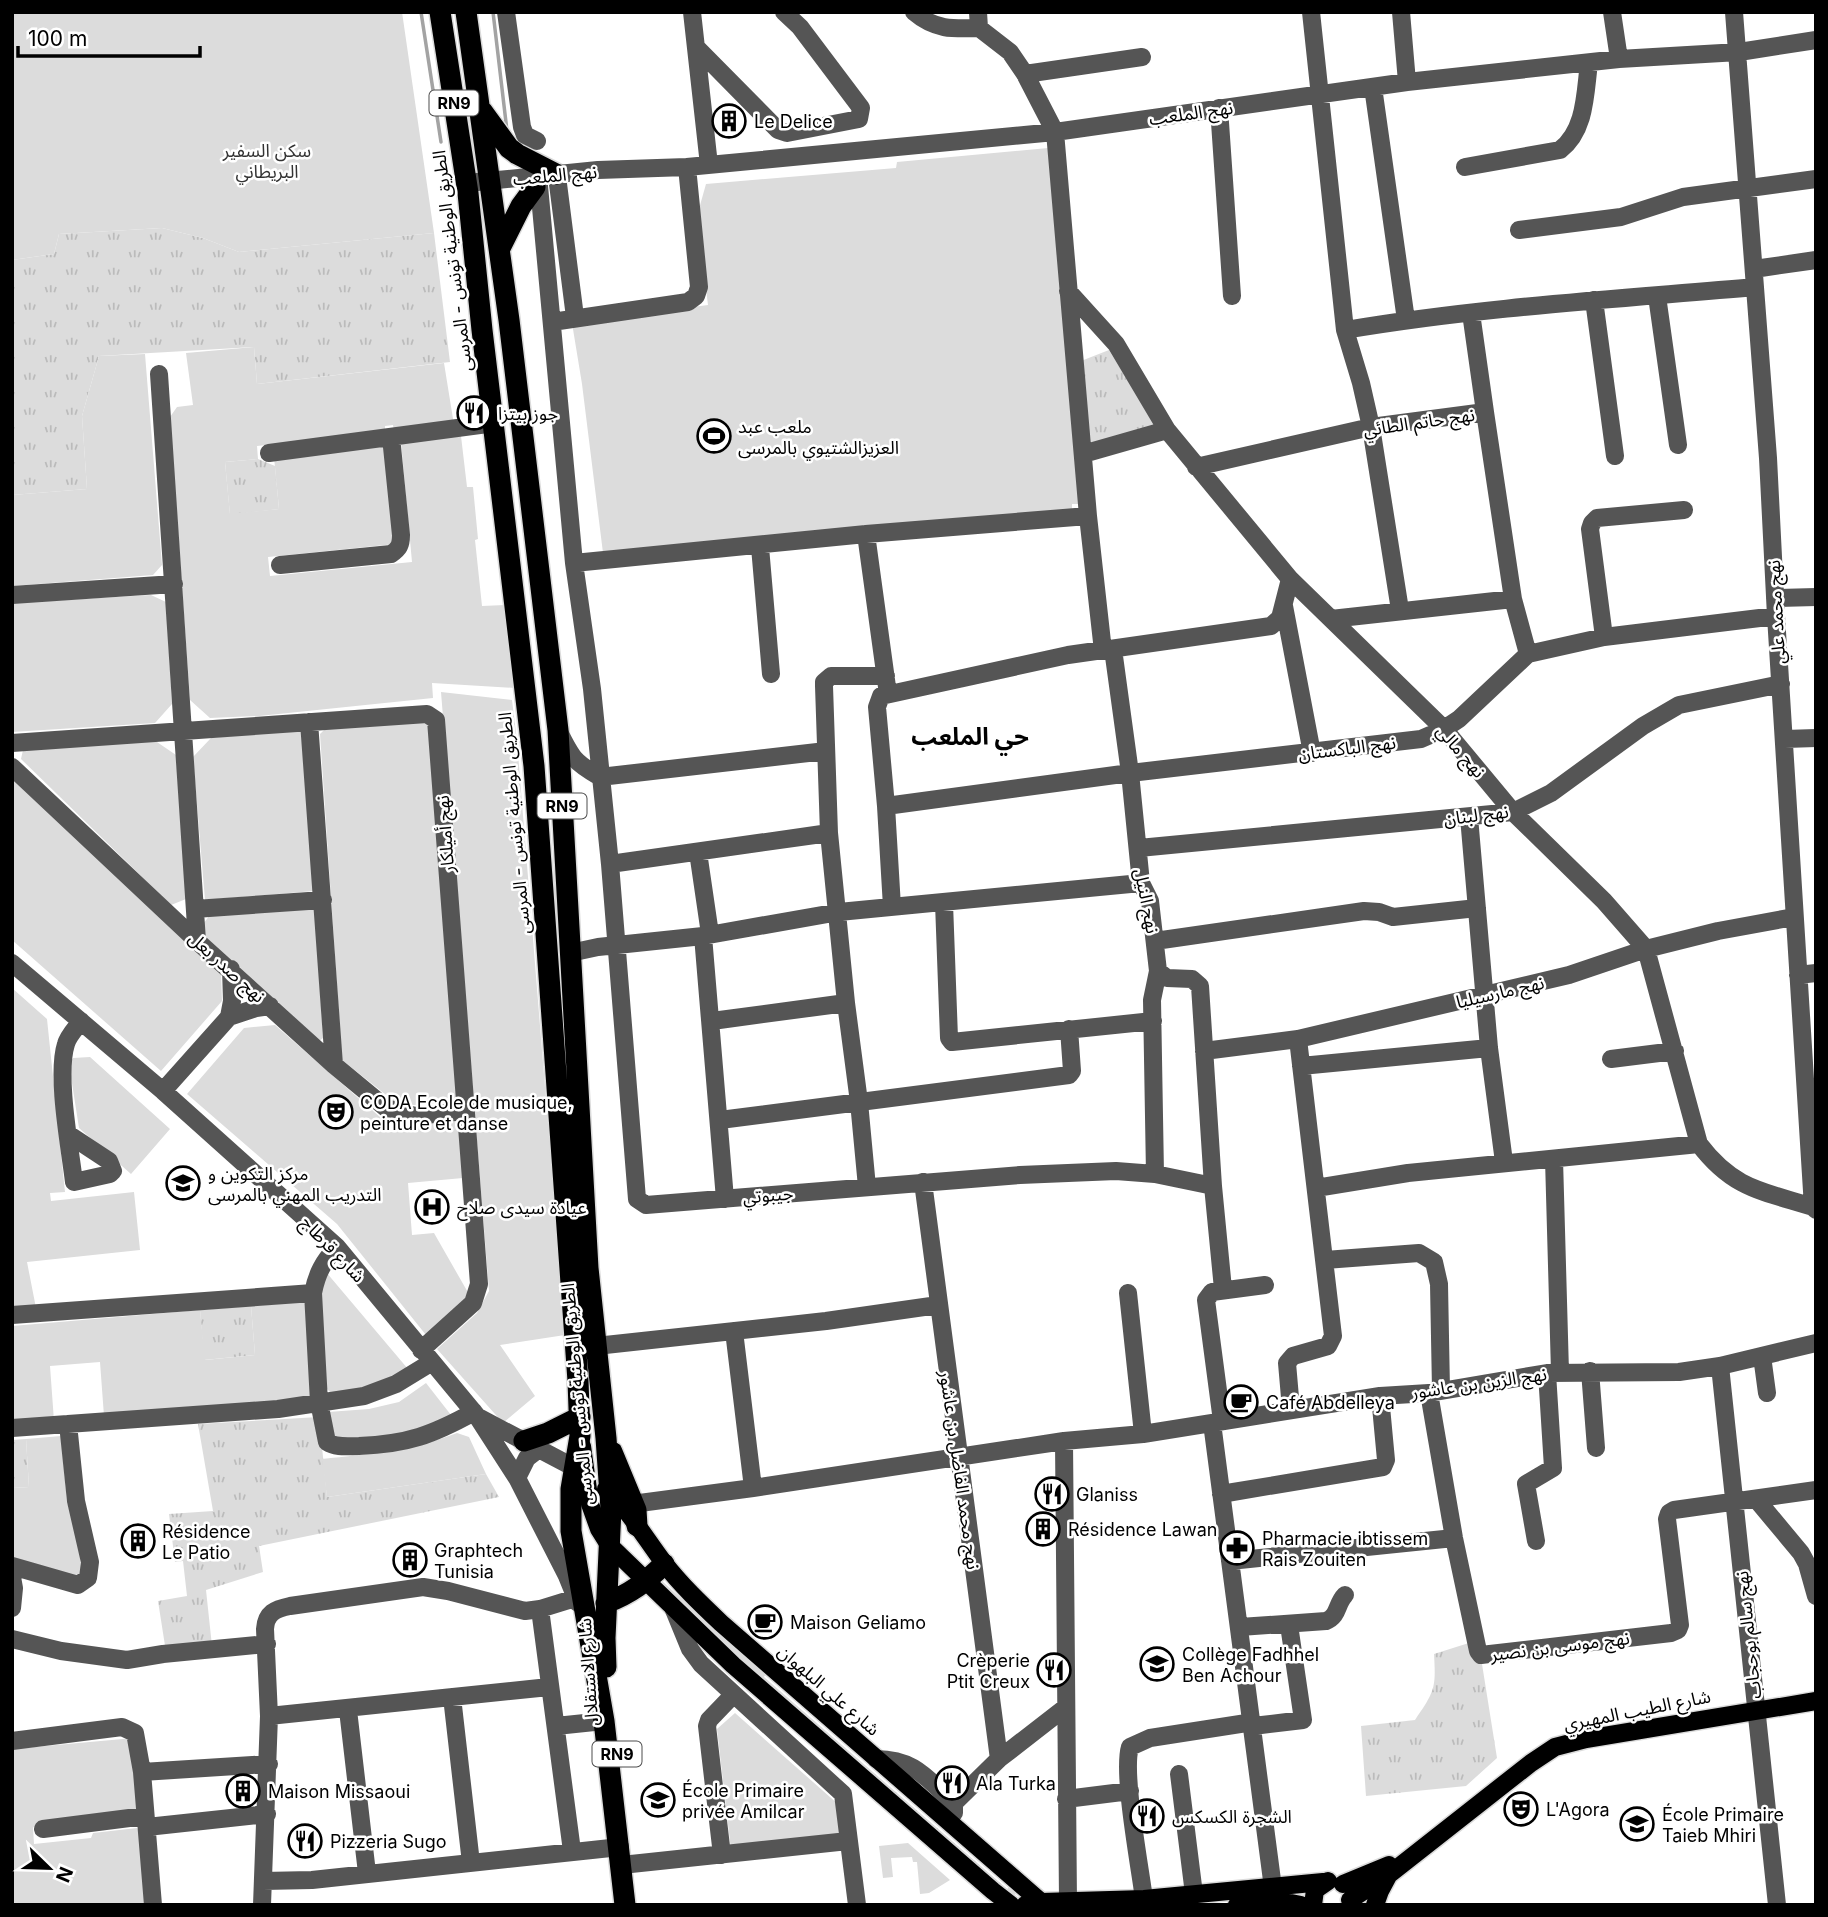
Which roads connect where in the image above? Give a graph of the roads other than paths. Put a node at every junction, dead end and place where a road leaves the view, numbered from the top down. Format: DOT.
graph roads {
  1 [pos="440,12"];
  2 [pos="466,12"];
  3 [pos="506,12"];
  4 [pos="692,12"];
  5 [pos="784,12"];
  6 [pos="914,12"];
  7 [pos="1311,12"];
  8 [pos="1401,12"];
  9 [pos="1612,12"];
  10 [pos="1734,12"];
  11 [pos="978,20"];
  12 [pos="1816,40"];
  13 [pos="697,48"];
  14 [pos="1738,52"];
  15 [pos="1142,57"];
  16 [pos="1619,59"];
  17 [pos="1590,64"];
  18 [pos="1025,74"];
  19 [pos="1407,82"];
  20 [pos="1373,87"];
  21 [pos="1320,94"];
  22 [pos="480,108"];
  23 [pos="1219,108"];
  24 [pos="1055,132"];
  25 [pos="537,141"];
  26 [pos="709,165"];
  27 [pos="687,167"];
  28 [pos="1465,167"];
  29 [pos="1816,178"];
  30 [pos="547,183"];
  31 [pos="491,186"];
  32 [pos="1747,186"];
  33 [pos="467,188"];
  34 [pos="1519,230"];
  35 [pos="499,250"];
  36 [pos="1816,260"];
  37 [pos="1754,278"];
  38 [pos="1068,290"];
  39 [pos="1232,296"];
  40 [pos="1657,296"];
  41 [pos="1594,300"];
  42 [pos="1471,313"];
  43 [pos="575,317"];
  44 [pos="1406,320"];
  45 [pos="552,322"];
  46 [pos="1346,330"];
  47 [pos="159,374"];
  48 [pos="1485,412"];
  49 [pos="495,423"];
  50 [pos="1371,427"];
  51 [pos="1167,430"];
  52 [pos="391,437"];
  53 [pos="1678,445"];
  54 [pos="269,453"];
  55 [pos="1083,454"];
  56 [pos="1615,456"];
  57 [pos="1196,467"];
  58 [pos="1684,510"];
  59 [pos="1088,516"];
  60 [pos="866,534"];
  61 [pos="760,547"];
  62 [pos="574,563"];
  63 [pos="280,565"];
  64 [pos="1290,579"];
  65 [pos="174,584"];
  66 [pos="12,595"];
  67 [pos="1816,597"];
  68 [pos="1513,599"];
  69 [pos="1284,606"];
  70 [pos="1776,607"];
  71 [pos="1400,610"];
  72 [pos="1331,619"];
  73 [pos="1604,637"];
  74 [pos="1108,650"];
  75 [pos="1528,654"];
  76 [pos="771,674"];
  77 [pos="1781,684"];
  78 [pos="884,690"];
  79 [pos="309,722"];
  80 [pos="1444,729"];
  81 [pos="558,730"];
  82 [pos="183,731"];
  83 [pos="1816,738"];
  84 [pos="1785,739"];
  85 [pos="12,743"];
  86 [pos="826,751"];
  87 [pos="1312,753"];
  88 [pos="12,767"];
  89 [pos="1130,773"];
  90 [pos="600,777"];
  91 [pos="887,806"];
  92 [pos="1513,812"];
  93 [pos="1469,817"];
  94 [pos="830,832"];
  95 [pos="1139,848"];
  96 [pos="698,852"];
  97 [pos="610,864"];
  98 [pos="1141,883"];
  99 [pos="323,900"];
  100 [pos="944,903"];
  101 [pos="892,907"];
  102 [pos="1477,908"];
  103 [pos="195,909"];
  104 [pos="839,912"];
  105 [pos="1794,917"];
  106 [pos="706,935"];
  107 [pos="197,941"];
  108 [pos="1155,941"];
  109 [pos="616,945"];
  110 [pos="1646,949"];
  111 [pos="570,953"];
  112 [pos="12,963"];
  113 [pos="231,969"];
  114 [pos="1158,971"];
  115 [pos="1807,974"];
  116 [pos="1486,995"];
  117 [pos="846,1003"];
  118 [pos="270,1006"];
  119 [pos="229,1017"];
  120 [pos="81,1021"];
  121 [pos="712,1021"];
  122 [pos="1153,1021"];
  123 [pos="1069,1029"];
  124 [pos="1298,1039"];
  125 [pos="1489,1048"];
  126 [pos="1203,1051"];
  127 [pos="1675,1051"];
  128 [pos="1810,1055"];
  129 [pos="1611,1059"];
  130 [pos="334,1065"];
  131 [pos="1301,1066"];
  132 [pos="163,1091"];
  133 [pos="859,1102"];
  134 [pos="465,1111"];
  135 [pos="720,1120"];
  136 [pos="68,1134"];
  137 [pos="1699,1144"];
  138 [pos="1554,1159"];
  139 [pos="1504,1162"];
  140 [pos="1155,1174"];
  141 [pos="923,1182"];
  142 [pos="867,1186"];
  143 [pos="1213,1186"];
  144 [pos="1316,1188"];
  145 [pos="725,1199"];
  146 [pos="1814,1209"];
  147 [pos="337,1247"];
  148 [pos="1325,1260"];
  149 [pos="1265,1285"];
  150 [pos="1223,1289"];
  151 [pos="313,1293"];
  152 [pos="1128,1293"];
  153 [pos="938,1305"];
  154 [pos="12,1315"];
  155 [pos="734,1331"];
  156 [pos="1816,1343"];
  157 [pos="596,1346"];
  158 [pos="427,1356"];
  159 [pos="1762,1356"];
  160 [pos="1720,1366"];
  161 [pos="1590,1371"];
  162 [pos="1553,1373"];
  163 [pos="1435,1392"];
  164 [pos="1767,1393"];
  165 [pos="1380,1396"];
  166 [pos="319,1402"];
  167 [pos="1291,1409"];
  168 [pos="476,1414"];
  169 [pos="1217,1422"];
  170 [pos="68,1424"];
  171 [pos="580,1426"];
  172 [pos="12,1428"];
  173 [pos="1143,1433"];
  174 [pos="606,1438"];
  175 [pos="1064,1441"];
  176 [pos="532,1445"];
  177 [pos="1596,1448"];
  178 [pos="959,1457"];
  179 [pos="579,1470"];
  180 [pos="517,1478"];
  181 [pos="753,1488"];
  182 [pos="1816,1490"];
  183 [pos="609,1491"];
  184 [pos="1221,1493"];
  185 [pos="1756,1499"];
  186 [pos="1734,1501"];
  187 [pos="632,1504"];
  188 [pos="637,1526"];
  189 [pos="1454,1538"];
  190 [pos="1536,1541"];
  191 [pos="609,1545"];
  192 [pos="1230,1561"];
  193 [pos="664,1563"];
  194 [pos="12,1566"];
  195 [pos="12,1577"];
  196 [pos="646,1582"];
  197 [pos="1815,1587"];
  198 [pos="1345,1595"];
  199 [pos="579,1597"];
  200 [pos="606,1603"];
  201 [pos="12,1608"];
  202 [pos="540,1609"];
  203 [pos="674,1610"];
  204 [pos="1289,1625"];
  205 [pos="1240,1627"];
  206 [pos="589,1633"];
  207 [pos="12,1639"];
  208 [pos="267,1644"];
  209 [pos="549,1687"];
  210 [pos="733,1695"];
  211 [pos="452,1697"];
  212 [pos="1816,1701"];
  213 [pos="1066,1706"];
  214 [pos="348,1710"];
  215 [pos="1756,1710"];
  216 [pos="269,1716"];
  217 [pos="604,1721"];
  218 [pos="1253,1724"];
  219 [pos="556,1726"];
  220 [pos="12,1741"];
  221 [pos="876,1759"];
  222 [pos="999,1759"];
  223 [pos="269,1764"];
  224 [pos="142,1772"];
  225 [pos="1179,1774"];
  226 [pos="1130,1791"];
  227 [pos="1066,1799"];
  228 [pos="954,1803"];
  229 [pos="267,1814"];
  230 [pos="146,1821"];
  231 [pos="952,1824"];
  232 [pos="43,1829"];
  233 [pos="848,1840"];
  234 [pos="572,1851"];
  235 [pos="1418,1852"];
  236 [pos="722,1855"];
  237 [pos="625,1856"];
  238 [pos="471,1863"];
  239 [pos="367,1873"];
  240 [pos="1391,1873"];
  241 [pos="263,1881"];
  242 [pos="1323,1882"];
  243 [pos="1273,1888"];
  244 [pos="1194,1894"];
  245 [pos="1030,1898"];
  246 [pos="1144,1899"];
  247 [pos="1349,1899"];
  248 [pos="1068,1902"];
  249 [pos="1291,1904"];
  250 [pos="153,1905"];
  251 [pos="262,1905"];
  252 [pos="625,1905"];
  253 [pos="637,1905"];
  254 [pos="857,1905"];
  255 [pos="1013,1905"];
  256 [pos="1237,1905"];
  257 [pos="1313,1905"];
  258 [pos="1375,1905"];
  259 [pos="1777,1905"];
  1 -- 33 [label="highway, الطريق الوطنية تونس - المرسى / RN9"];
  2 -- 22 [label="highway, الطريق الوطنية تونس - المرسى / RN9"];
  3 -- 25 [label="street"];
  4 -- 13 [label="street"];
  5 -- 13 [label="street"];
  6 -- 11 [label="street"];
  7 -- 21 [label="street"];
  8 -- 19 [label="street"];
  9 -- 16 [label="street"];
  10 -- 14 [label="street, نهج محمد علي"];
  11 -- 18 [label="street"];
  12 -- 14 [label="street, نهج الملعب"];
  13 -- 26 [label="street"];
  14 -- 16 [label="street, نهج الملعب"];
  14 -- 32 [label="street, نهج محمد علي"];
  15 -- 18 [label="street"];
  16 -- 17 [label="street, نهج الملعب"];
  17 -- 19 [label="street, نهج الملعب"];
  17 -- 28 [label="street"];
  18 -- 24 [label="street"];
  19 -- 20 [label="street, نهج الملعب"];
  20 -- 21 [label="street, نهج الملعب"];
  20 -- 44 [label="street"];
  21 -- 23 [label="street, نهج الملعب"];
  21 -- 46 [label="street"];
  22 -- 30 [label="highway"];
  22 -- 31 [label="highway, الطريق الوطنية تونس - المرسى / RN9"];
  23 -- 24 [label="street, نهج الملعب"];
  23 -- 39 [label="street"];
  24 -- 26 [label="street, نهج الملعب"];
  24 -- 38 [label="street, نهج النيل"];
  26 -- 27 [label="street, نهج الملعب"];
  27 -- 30 [label="street, نهج الملعب"];
  27 -- 43 [label="street"];
  29 -- 32 [label="street"];
  30 -- 31 [label="street, نهج الملعب"];
  30 -- 31 [label="street, نهج الملعب"];
  30 -- 35 [label="highway"];
  30 -- 43 [label="street"];
  30 -- 45 [label="street"];
  31 -- 33 [label="street, نهج الملعب"];
  31 -- 35 [label="highway, الطريق الوطنية تونس - المرسى / RN9"];
  32 -- 34 [label="street"];
  32 -- 37 [label="street, نهج محمد علي"];
  33 -- 49 [label="highway, الطريق الوطنية تونس - المرسى / RN9"];
  35 -- 81 [label="highway, الطريق الوطنية تونس - المرسى / RN9"];
  36 -- 37 [label="street"];
  37 -- 40 [label="street"];
  37 -- 70 [label="street, نهج محمد علي"];
  38 -- 51 [label="street, نهج مالي"];
  38 -- 55 [label="street, نهج النيل"];
  40 -- 41 [label="street"];
  40 -- 53 [label="street"];
  41 -- 42 [label="street"];
  41 -- 56 [label="street"];
  42 -- 44 [label="street"];
  42 -- 48 [label="street"];
  43 -- 45 [label="street"];
  44 -- 46 [label="street"];
  45 -- 62 [label="street"];
  46 -- 50 [label="street"];
  47 -- 65 [label="street"];
  48 -- 50 [label="street, نهج حاتم الطائي"];
  48 -- 68 [label="street, نهج حاتم الطائي"];
  49 -- 52 [label="street"];
  49 -- 171 [label="highway, الطريق الوطنية تونس - المرسى / RN9"];
  50 -- 57 [label="street, نهج حاتم الطائي"];
  50 -- 71 [label="street"];
  51 -- 55 [label="street"];
  51 -- 57 [label="street, نهج مالي"];
  52 -- 54 [label="street"];
  52 -- 63 [label="street"];
  55 -- 59 [label="street, نهج النيل"];
  57 -- 64 [label="street, نهج مالي"];
  58 -- 73 [label="street"];
  59 -- 60 [label="street"];
  59 -- 74 [label="street, نهج النيل"];
  60 -- 61 [label="street"];
  60 -- 78 [label="street"];
  61 -- 62 [label="street"];
  61 -- 76 [label="street"];
  62 -- 90 [label="street"];
  64 -- 69 [label="street"];
  64 -- 72 [label="street, نهج مالي"];
  65 -- 66 [label="street"];
  65 -- 82 [label="street"];
  67 -- 70 [label="street"];
  68 -- 71 [label="street"];
  68 -- 75 [label="street, نهج حاتم الطائي"];
  69 -- 74 [label="street"];
  69 -- 87 [label="street"];
  70 -- 73 [label="street"];
  70 -- 77 [label="street, نهج محمد علي"];
  71 -- 72 [label="street"];
  72 -- 80 [label="street, نهج مالي"];
  73 -- 75 [label="street"];
  74 -- 78 [label="street"];
  74 -- 89 [label="street, نهج النيل"];
  75 -- 80 [label="street, نهج الباكستان"];
  77 -- 84 [label="street, نهج محمد علي"];
  77 -- 92 [label="street, نهج لبنان"];
  78 -- 86 [label="street"];
  78 -- 91 [label="street"];
  79 -- 82 [label="street, نهج أميلكار"];
  79 -- 99 [label="street"];
  79 -- 134 [label="street, نهج أميلكار"];
  80 -- 87 [label="street, نهج الباكستان"];
  80 -- 92 [label="street, نهج مالي"];
  81 -- 90 [label="street"];
  81 -- 111 [label="highway, الطريق الوطنية تونس - المرسى / RN9"];
  82 -- 85 [label="street, نهج أميلكار"];
  82 -- 103 [label="street"];
  83 -- 84 [label="street"];
  84 -- 105 [label="street, نهج محمد علي"];
  86 -- 90 [label="street"];
  86 -- 94 [label="street"];
  87 -- 89 [label="street, نهج الباكستان"];
  88 -- 107 [label="street, نهج صدر بعل"];
  89 -- 91 [label="street, نهج الباكستان"];
  89 -- 95 [label="street, نهج النيل"];
  90 -- 97 [label="street"];
  91 -- 101 [label="street"];
  92 -- 93 [label="street, نهج لبنان"];
  92 -- 110 [label="street, نهج مالي"];
  93 -- 95 [label="street, نهج لبنان"];
  93 -- 102 [label="street"];
  94 -- 96 [label="street"];
  94 -- 104 [label="street"];
  95 -- 98 [label="street, نهج النيل"];
  96 -- 97 [label="street"];
  96 -- 106 [label="street"];
  97 -- 109 [label="street"];
  98 -- 100 [label="street"];
  98 -- 108 [label="street, نهج النيل"];
  99 -- 103 [label="street"];
  99 -- 130 [label="street"];
  100 -- 101 [label="street"];
  100 -- 123 [label="street"];
  101 -- 104 [label="street"];
  102 -- 108 [label="street"];
  102 -- 116 [label="street"];
  103 -- 107 [label="street"];
  104 -- 106 [label="street"];
  104 -- 117 [label="street"];
  105 -- 110 [label="street, نهج مارسيليا"];
  105 -- 115 [label="street, نهج محمد علي"];
  106 -- 109 [label="street"];
  106 -- 121 [label="street"];
  107 -- 113 [label="street, نهج صدر بعل"];
  108 -- 114 [label="street, نهج النيل"];
  109 -- 111 [label="street"];
  109 -- 145 [label="street, جيبوتي"];
  110 -- 116 [label="street, نهج مارسيليا"];
  110 -- 127 [label="street, نهج مالي"];
  111 -- 157 [label="highway, الطريق الوطنية تونس - المرسى / RN9"];
  112 -- 120 [label="street, شارع قرطاج"];
  113 -- 118 [label="street, نهج صدر بعل"];
  113 -- 119 [label="street"];
  114 -- 122 [label="street, نهج النيل"];
  114 -- 126 [label="street"];
  115 -- 128 [label="street, نهج محمد علي"];
  116 -- 124 [label="street, نهج مارسيليا"];
  116 -- 125 [label="street"];
  117 -- 121 [label="street"];
  117 -- 133 [label="street"];
  118 -- 119 [label="street"];
  118 -- 130 [label="street, نهج صدر بعل"];
  119 -- 132 [label="street"];
  120 -- 132 [label="street, شارع قرطاج"];
  120 -- 136 [label="street"];
  121 -- 135 [label="street"];
  122 -- 123 [label="street"];
  122 -- 140 [label="street, نهج النيل"];
  123 -- 133 [label="street"];
  124 -- 126 [label="street, نهج مارسيليا"];
  124 -- 131 [label="street"];
  125 -- 131 [label="street"];
  125 -- 139 [label="street"];
  126 -- 143 [label="street"];
  127 -- 129 [label="street"];
  127 -- 137 [label="street, نهج مالي"];
  128 -- 146 [label="street, نهج محمد علي"];
  130 -- 134 [label="street, نهج صدر بعل"];
  131 -- 144 [label="street"];
  132 -- 147 [label="street, شارع قرطاج"];
  133 -- 135 [label="street"];
  133 -- 142 [label="street"];
  134 -- 158 [label="street, نهج أميلكار"];
  135 -- 145 [label="street"];
  137 -- 138 [label="street"];
  137 -- 146 [label="street, نهج مالي"];
  138 -- 139 [label="street"];
  138 -- 162 [label="street"];
  139 -- 144 [label="street"];
  140 -- 141 [label="street, جيبوتي"];
  140 -- 143 [label="street, جيبوتي"];
  141 -- 142 [label="street, جيبوتي"];
  141 -- 153 [label="street, نهج محمد الفاضل بن عاشور"];
  142 -- 145 [label="street, جيبوتي"];
  143 -- 150 [label="street"];
  144 -- 148 [label="street"];
  147 -- 151 [label="street"];
  147 -- 158 [label="street, شارع قرطاج"];
  148 -- 163 [label="street, نهج موسى بن نصير"];
  148 -- 167 [label="street"];
  149 -- 150 [label="street"];
  150 -- 169 [label="street"];
  151 -- 154 [label="street"];
  151 -- 166 [label="street"];
  152 -- 173 [label="street"];
  153 -- 155 [label="street"];
  153 -- 178 [label="street, نهج محمد الفاضل بن عاشور"];
  155 -- 157 [label="street"];
  155 -- 181 [label="street"];
  156 -- 159 [label="street, نهج الزين بن عاشور"];
  157 -- 174 [label="highway, الطريق الوطنية تونس - المرسى / RN9"];
  158 -- 166 [label="street, نهج أميلكار"];
  158 -- 168 [label="street, شارع قرطاج"];
  159 -- 160 [label="street, نهج الزين بن عاشور"];
  159 -- 164 [label="street"];
  160 -- 161 [label="street, نهج الزين بن عاشور"];
  160 -- 186 [label="street, نهج سالم بوحجاب"];
  161 -- 162 [label="street, نهج الزين بن عاشور"];
  161 -- 177 [label="street"];
  162 -- 163 [label="street, نهج الزين بن عاشور"];
  162 -- 190 [label="street"];
  163 -- 165 [label="street, نهج الزين بن عاشور"];
  163 -- 189 [label="street, نهج موسى بن نصير"];
  165 -- 167 [label="street, نهج الزين بن عاشور"];
  165 -- 184 [label="street"];
  166 -- 168 [label="street"];
  166 -- 170 [label="street, نهج أميلكار"];
  167 -- 169 [label="street, نهج الزين بن عاشور"];
  168 -- 176 [label="street"];
  168 -- 180 [label="street"];
  169 -- 173 [label="street, نهج الزين بن عاشور"];
  169 -- 184 [label="street"];
  170 -- 172 [label="street, نهج أميلكار"];
  170 -- 194 [label="street"];
  171 -- 176 [label="highway"];
  171 -- 179 [label="highway, الطريق الوطنية تونس - المرسى / RN9"];
  173 -- 175 [label="street, نهج الزين بن عاشور"];
  174 -- 183 [label="highway, الطريق الوطنية تونس - المرسى / RN9"];
  174 -- 187 [label="highway"];
  175 -- 178 [label="street, نهج الزين بن عاشور"];
  175 -- 213 [label="street"];
  176 -- 179 [label="street"];
  176 -- 180 [label="street"];
  178 -- 181 [label="street, نهج الزين بن عاشور"];
  178 -- 222 [label="street, نهج محمد الفاضل بن عاشور"];
  179 -- 183 [label="main road, شارع علي البلهوان"];
  179 -- 191 [label="main road"];
  179 -- 199 [label="highway, الطريق الوطنية تونس - المرسى / RN9"];
  180 -- 199 [label="street"];
  181 -- 187 [label="street, نهج الزين بن عاشور"];
  182 -- 185 [label="street"];
  183 -- 188 [label="main road, شارع علي البلهوان"];
  183 -- 191 [label="highway, الطريق الوطنية تونس - المرسى / RN9"];
  184 -- 192 [label="street"];
  185 -- 186 [label="street"];
  185 -- 197 [label="street"];
  186 -- 189 [label="street, نهج موسى بن نصير"];
  186 -- 215 [label="street, نهج سالم بوحجاب"];
  187 -- 188 [label="highway"];
  188 -- 193 [label="main road, شارع علي البلهوان"];
  189 -- 192 [label="street"];
  191 -- 196 [label="main road"];
  191 -- 200 [label="highway, الطريق الوطنية تونس - المرسى / RN9"];
  192 -- 205 [label="street"];
  193 -- 196 [label="highway"];
  193 -- 221 [label="main road, شارع علي البلهوان"];
  195 -- 201 [label="street"];
  196 -- 200 [label="highway"];
  196 -- 203 [label="main road"];
  198 -- 204 [label="street"];
  199 -- 202 [label="street"];
  199 -- 206 [label="highway, الطريق الوطنية تونس - المرسى / RN9"];
  200 -- 237 [label="highway, شارع الاستقلال / RN9"];
  202 -- 208 [label="street"];
  202 -- 209 [label="street"];
  203 -- 210 [label="street"];
  203 -- 255 [label="main road"];
  204 -- 205 [label="street"];
  204 -- 218 [label="street"];
  205 -- 218 [label="street"];
  206 -- 217 [label="highway, شارع الاستقلال / RN9"];
  207 -- 208 [label="street"];
  208 -- 216 [label="street"];
  209 -- 211 [label="street"];
  209 -- 219 [label="street"];
  210 -- 233 [label="street"];
  210 -- 236 [label="street"];
  211 -- 214 [label="street"];
  211 -- 238 [label="street"];
  212 -- 215 [label="main road, شارع الطيب المهيري"];
  213 -- 222 [label="street"];
  213 -- 227 [label="street"];
  214 -- 216 [label="street"];
  214 -- 239 [label="street"];
  215 -- 235 [label="main road, شارع الطيب المهيري"];
  215 -- 259 [label="street, نهج سالم بوحجاب"];
  216 -- 223 [label="street"];
  217 -- 219 [label="street"];
  217 -- 237 [label="highway, شارع الاستقلال / RN9"];
  218 -- 226 [label="street"];
  218 -- 243 [label="street"];
  219 -- 234 [label="street"];
  220 -- 224 [label="street"];
  221 -- 228 [label="street"];
  221 -- 231 [label="main road, شارع علي البلهوان"];
  222 -- 228 [label="street"];
  223 -- 224 [label="street"];
  223 -- 229 [label="street"];
  224 -- 230 [label="street"];
  225 -- 244 [label="street"];
  226 -- 227 [label="street"];
  226 -- 246 [label="street"];
  227 -- 248 [label="street"];
  228 -- 231 [label="street"];
  229 -- 230 [label="street"];
  229 -- 241 [label="street"];
  230 -- 232 [label="street"];
  230 -- 250 [label="street"];
  231 -- 245 [label="main road, شارع علي البلهوان"];
  233 -- 236 [label="street"];
  233 -- 254 [label="street"];
  234 -- 237 [label="street"];
  234 -- 238 [label="street"];
  235 -- 240 [label="main road, شارع الطيب المهيري"];
  235 -- 247 [label="main road, شارع الطيب المهيري"];
  236 -- 237 [label="street"];
  237 -- 252 [label="highway, شارع الاستقلال / RN9"];
  237 -- 253 [label="highway, شارع الاستقلال / RN9"];
  238 -- 239 [label="street"];
  239 -- 241 [label="street"];
  240 -- 247 [label="main road, شارع الطيب المهيري"];
  240 -- 258 [label="main road"];
  241 -- 251 [label="street"];
  242 -- 243 [label="main road"];
  242 -- 247 [label="main road"];
  242 -- 257 [label="main road"];
  243 -- 244 [label="main road"];
  244 -- 246 [label="main road"];
  245 -- 248 [label="main road"];
  245 -- 255 [label="main road"];
  246 -- 248 [label="main road"];
  249 -- 256 [label="main road"];
}
